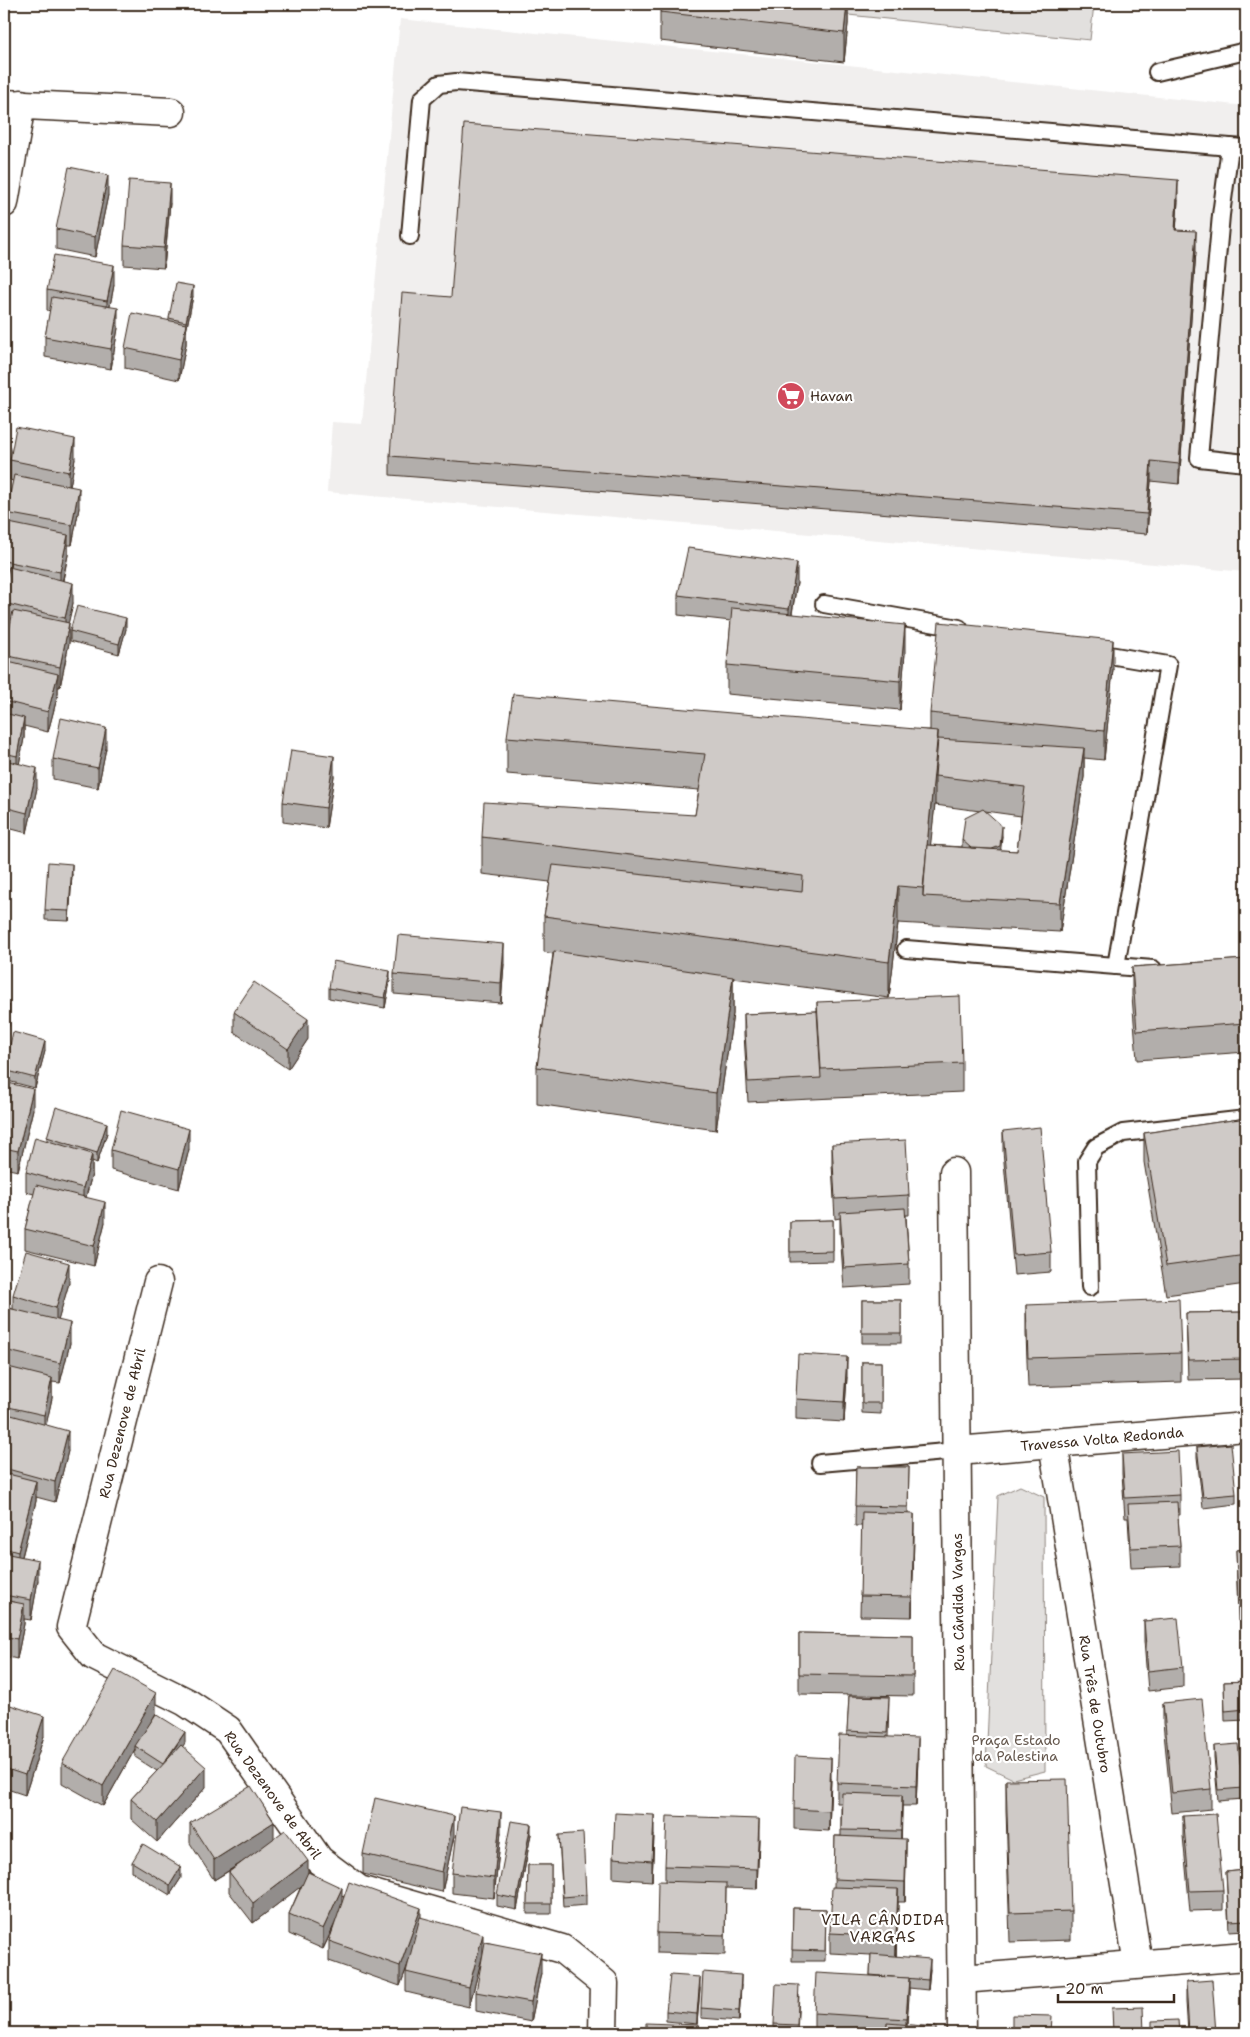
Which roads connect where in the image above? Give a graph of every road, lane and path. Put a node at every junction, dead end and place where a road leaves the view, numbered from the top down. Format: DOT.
graph roads {
  1 [pos="1246,51"];
  2 [pos="1157,72"];
  3 [pos="12,104"];
  4 [pos="171,112"];
  5 [pos="1230,147"];
  6 [pos="1246,148"];
  7 [pos="4,203"];
  8 [pos="410,236"];
  9 [pos="1246,462"];
  10 [pos="824,604"];
  11 [pos="971,630"];
  12 [pos="1080,650"];
  13 [pos="906,949"];
  14 [pos="1116,966"];
  15 [pos="1172,970"];
  16 [pos="1246,1119"];
  17 [pos="954,1172"];
  18 [pos="158,1282"];
  19 [pos="1090,1287"];
  20 [pos="1246,1427"];
  21 [pos="1053,1443"];
  22 [pos="957,1451"];
  23 [pos="820,1463"];
  24 [pos="1246,1956"];
  25 [pos="1138,1964"];
  26 [pos="962,1979"];
  27 [pos="603,2033"];
  28 [pos="962,2033"];
  1 -- 2 [label="lane"];
  3 -- 4 [label="street"];
  3 -- 7 [label="street"];
  5 -- 6 [label="lane"];
  5 -- 8 [label="lane"];
  5 -- 9 [label="lane"];
  10 -- 11 [label="lane"];
  12 -- 14 [label="lane"];
  13 -- 14 [label="lane"];
  14 -- 15 [label="lane"];
  16 -- 19 [label="lane"];
  17 -- 22 [label="street, Rua Cândida Vargas"];
  18 -- 27 [label="street, Rua Dezenove de Abril"];
  20 -- 21 [label="street, Travessa Volta Redonda"];
  21 -- 22 [label="street, Travessa Volta Redonda"];
  21 -- 25 [label="street, Rua Três de Outubro"];
  22 -- 23 [label="lane"];
  22 -- 26 [label="street, Rua Cândida Vargas"];
  24 -- 25 [label="street"];
  25 -- 26 [label="street"];
  26 -- 28 [label="street, Rua Cândida Vargas"];
}
